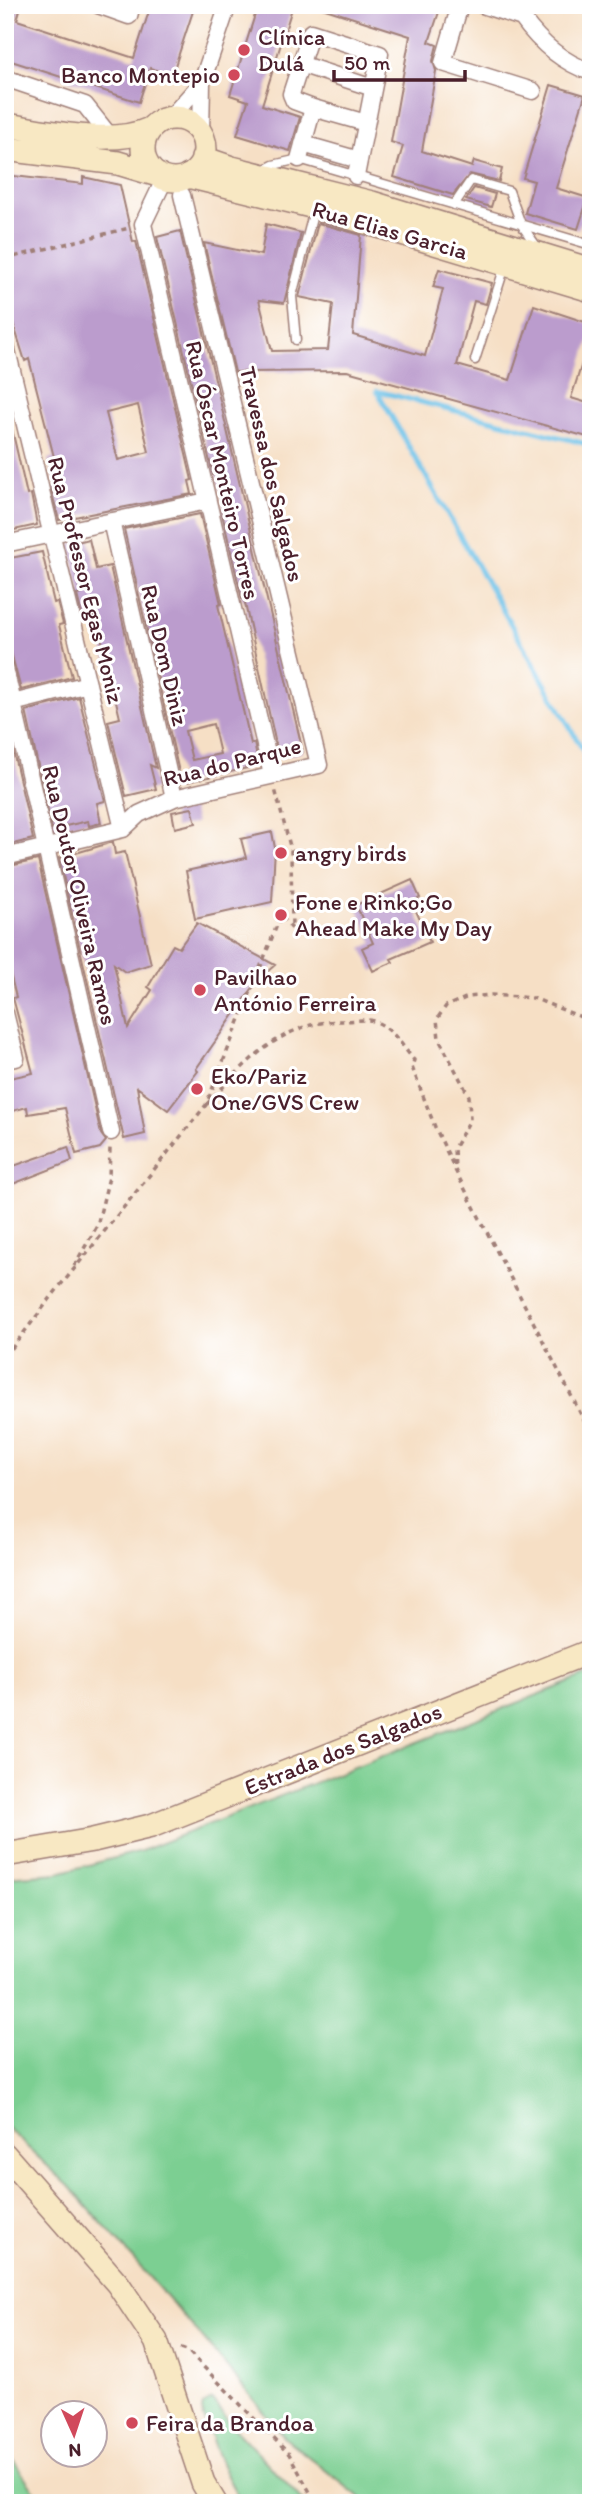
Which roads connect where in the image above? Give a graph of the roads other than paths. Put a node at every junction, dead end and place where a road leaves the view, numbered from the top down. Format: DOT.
graph roads {
  1 [pos="98,5"];
  2 [pos="132,5"];
  3 [pos="228,5"];
  4 [pos="460,5"];
  5 [pos="482,5"];
  6 [pos="524,11"];
  7 [pos="300,64"];
  8 [pos="591,72"];
  9 [pos="5,78"];
  10 [pos="202,82"];
  11 [pos="373,88"];
  12 [pos="533,91"];
  13 [pos="313,108"];
  14 [pos="366,123"];
  15 [pos="160,124"];
  16 [pos="5,125"];
  17 [pos="201,134"];
  18 [pos="112,139"];
  19 [pos="5,149"];
  20 [pos="301,152"];
  21 [pos="203,158"];
  22 [pos="358,168"];
  23 [pos="257,174"];
  24 [pos="162,177"];
  25 [pos="185,185"];
  26 [pos="454,205"];
  27 [pos="314,207"];
  28 [pos="521,224"];
  29 [pos="591,245"];
  30 [pos="508,254"];
  31 [pos="543,255"];
  32 [pos="591,270"];
  33 [pos="591,290"];
  34 [pos="296,340"];
  35 [pos="5,342"];
  36 [pos="475,360"];
  37 [pos="206,501"];
  38 [pos="111,522"];
  39 [pos="52,533"];
  40 [pos="5,544"];
  41 [pos="5,668"];
  42 [pos="88,684"];
  43 [pos="10,704"];
  44 [pos="319,765"];
  45 [pos="272,775"];
  46 [pos="174,798"];
  47 [pos="123,829"];
  48 [pos="46,847"];
  49 [pos="5,858"];
  50 [pos="5,1013"];
  51 [pos="11,1059"];
  52 [pos="111,1132"];
  53 [pos="591,1651"];
  54 [pos="93,1840"];
  55 [pos="5,1842"];
  56 [pos="5,1855"];
  57 [pos="5,2155"];
  58 [pos="215,2503"];
  1 -- 2 [label="street"];
  3 -- 10 [label="street"];
  4 -- 12 [label="street"];
  5 -- 6 [label="street"];
  6 -- 8 [label="street"];
  7 -- 11 [label="street"];
  7 -- 11 [label="street"];
  7 -- 13 [label="street"];
  9 -- 18 [label="street"];
  10 -- 15 [label="street"];
  10 -- 17 [label="street"];
  11 -- 14 [label="street"];
  13 -- 14 [label="street"];
  13 -- 20 [label="street"];
  14 -- 22 [label="street"];
  15 -- 17 [label="main road"];
  15 -- 18 [label="main road"];
  15 -- 24 [label="main road"];
  16 -- 18 [label="main road"];
  17 -- 21 [label="main road"];
  19 -- 24 [label="main road"];
  20 -- 22 [label="street"];
  20 -- 23 [label="lane"];
  21 -- 23 [label="main road, Rua Elias Garcia"];
  21 -- 25 [label="main road"];
  22 -- 26 [label="lane"];
  23 -- 30 [label="main road, Rua Elias Garcia"];
  24 -- 25 [label="main road"];
  24 -- 37 [label="street, Rua Óscar Monteiro Torres"];
  25 -- 27 [label="main road, Rua Elias Garcia"];
  25 -- 44 [label="street, Travessa dos Salgados"];
  26 -- 28 [label="lane"];
  26 -- 28 [label="lane"];
  27 -- 30 [label="main road, Rua Elias Garcia"];
  27 -- 34 [label="lane"];
  28 -- 29 [label="lane"];
  28 -- 31 [label="lane"];
  30 -- 31 [label="main road, Rua Elias Garcia"];
  30 -- 33 [label="main road, Rua Elias Garcia"];
  30 -- 36 [label="lane"];
  31 -- 32 [label="main road, Rua Elias Garcia"];
  35 -- 39 [label="street, Rua Professor Egas Moniz"];
  37 -- 38 [label="street"];
  37 -- 45 [label="street, Rua Óscar Monteiro Torres"];
  38 -- 39 [label="street"];
  38 -- 46 [label="street, Rua Dom Diniz"];
  39 -- 40 [label="street"];
  39 -- 42 [label="street, Rua Professor Egas Moniz"];
  41 -- 43 [label="street, Rua Doutor Oliveira Ramos"];
  42 -- 43 [label="street"];
  42 -- 47 [label="street, Rua Professor Egas Moniz"];
  43 -- 48 [label="street, Rua Doutor Oliveira Ramos"];
  44 -- 45 [label="street, Rua do Parque"];
  45 -- 46 [label="street, Rua do Parque"];
  46 -- 47 [label="street, Rua do Parque"];
  47 -- 48 [label="street"];
  48 -- 49 [label="street"];
  48 -- 52 [label="street, Rua Doutor Oliveira Ramos"];
  50 -- 51 [label="street"];
  53 -- 54 [label="main road, Estrada dos Salgados"];
  54 -- 55 [label="main road, Estrada dos Salgados"];
  54 -- 56 [label="main road, Estrada dos Salgados"];
  57 -- 58 [label="main road"];
}
